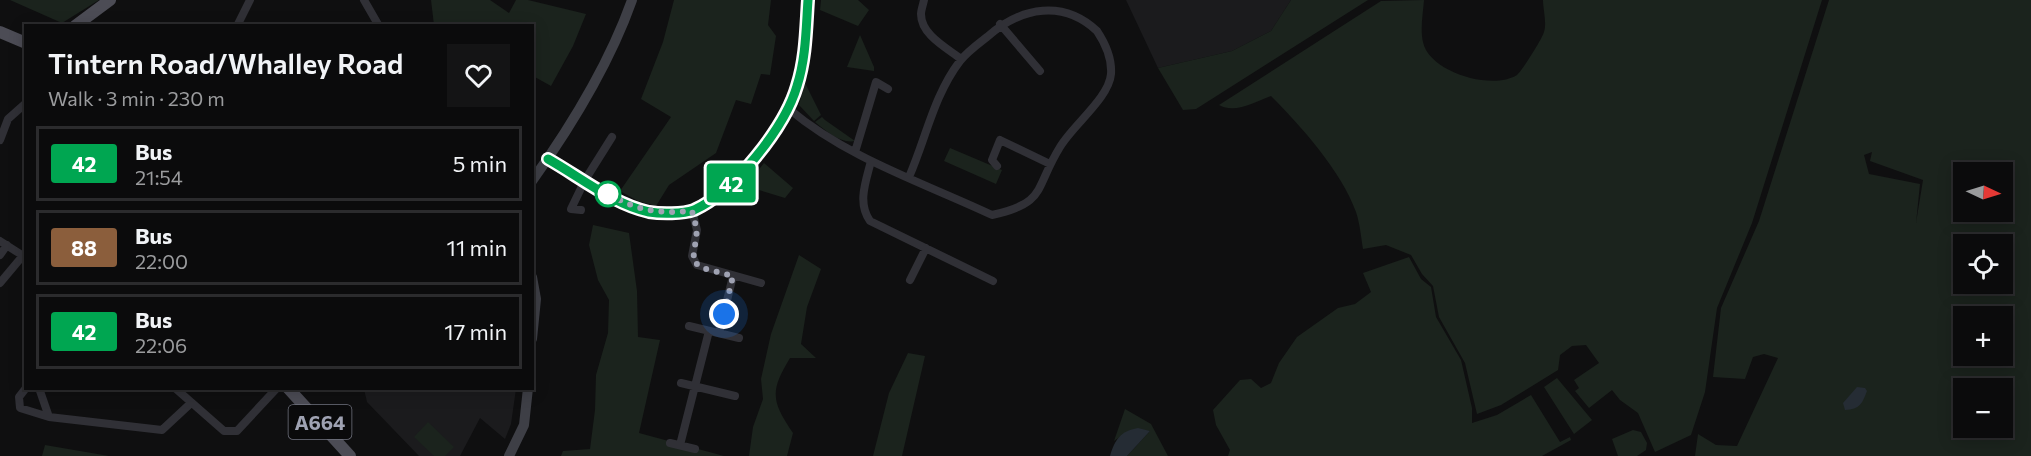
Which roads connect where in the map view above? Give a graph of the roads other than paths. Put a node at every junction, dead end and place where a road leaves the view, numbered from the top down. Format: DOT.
graph roads {
  1 [pos="110,0"];
  2 [pos="250,0"];
  3 [pos="364,0"];
  4 [pos="632,0"];
  5 [pos="808,0"];
  6 [pos="924,0"];
  7 [pos="78,24"];
  8 [pos="238,24"];
  9 [pos="379,24"];
  10 [pos="1000,24"];
  11 [pos="0,32"];
  12 [pos="24,47"];
  13 [pos="961,59"];
  14 [pos="1040,71"];
  15 [pos="888,89"];
  16 [pos="24,105"];
  17 [pos="789,109"];
  18 [pos="612,137"];
  19 [pos="0,140"];
  20 [pos="855,152"];
  21 [pos="548,159"];
  22 [pos="871,161"];
  23 [pos="1050,164"];
  24 [pos="997,166"];
  25 [pos="909,177"];
  26 [pos="534,178"];
  27 [pos="585,180"];
  28 [pos="581,210"];
  29 [pos="692,211"];
  30 [pos="4,243"];
  31 [pos="926,248"];
  32 [pos="24,253"];
  33 [pos="0,255"];
  34 [pos="733,276"];
  35 [pos="910,280"];
  36 [pos="993,281"];
  37 [pos="0,283"];
  38 [pos="761,283"];
  39 [pos="534,288"];
  40 [pos="534,319"];
  41 [pos="689,326"];
  42 [pos="709,331"];
  43 [pos="719,333"];
  44 [pos="740,338"];
  45 [pos="681,382"];
  46 [pos="695,386"];
  47 [pos="24,390"];
  48 [pos="40,390"];
  49 [pos="177,390"];
  50 [pos="275,390"];
  51 [pos="290,390"];
  52 [pos="528,390"];
  53 [pos="735,396"];
  54 [pos="191,403"];
  55 [pos="49,417"];
  56 [pos="670,443"];
  57 [pos="680,446"];
  58 [pos="695,449"];
  59 [pos="350,456"];
  60 [pos="509,456"];
  1 -- 7 [label="main road"];
  2 -- 8 [label="street"];
  3 -- 9 [label="street"];
  4 -- 21 [label="street"];
  5 -- 17 [label="street"];
  6 -- 13 [label="street"];
  10 -- 13 [label="street"];
  10 -- 14 [label="street"];
  10 -- 23 [label="street"];
  11 -- 12 [label="main road"];
  13 -- 25 [label="street"];
  15 -- 20 [label="street"];
  16 -- 19 [label="street"];
  17 -- 20 [label="street"];
  17 -- 29 [label="street"];
  18 -- 27 [label="street"];
  20 -- 22 [label="street"];
  21 -- 26 [label="street"];
  21 -- 27 [label="street"];
  22 -- 25 [label="street"];
  22 -- 31 [label="street"];
  23 -- 24 [label="street"];
  23 -- 25 [label="street"];
  27 -- 28 [label="street"];
  27 -- 29 [label="street"];
  29 -- 34 [label="street"];
  30 -- 32 [label="street"];
  30 -- 33 [label="street"];
  31 -- 35 [label="street"];
  31 -- 36 [label="street"];
  32 -- 37 [label="street"];
  34 -- 38 [label="street"];
  34 -- 43 [label="street"];
  39 -- 40 [label="street"];
  41 -- 42 [label="street"];
  42 -- 43 [label="street"];
  42 -- 46 [label="street"];
  43 -- 44 [label="street"];
  45 -- 46 [label="street"];
  46 -- 53 [label="street"];
  46 -- 57 [label="street"];
  47 -- 55 [label="street"];
  48 -- 55 [label="street"];
  49 -- 54 [label="street"];
  50 -- 54 [label="street"];
  51 -- 59 [label="main road, A664"];
  52 -- 60 [label="street"];
  54 -- 55 [label="street"];
  56 -- 57 [label="street"];
  57 -- 58 [label="street"];
}
